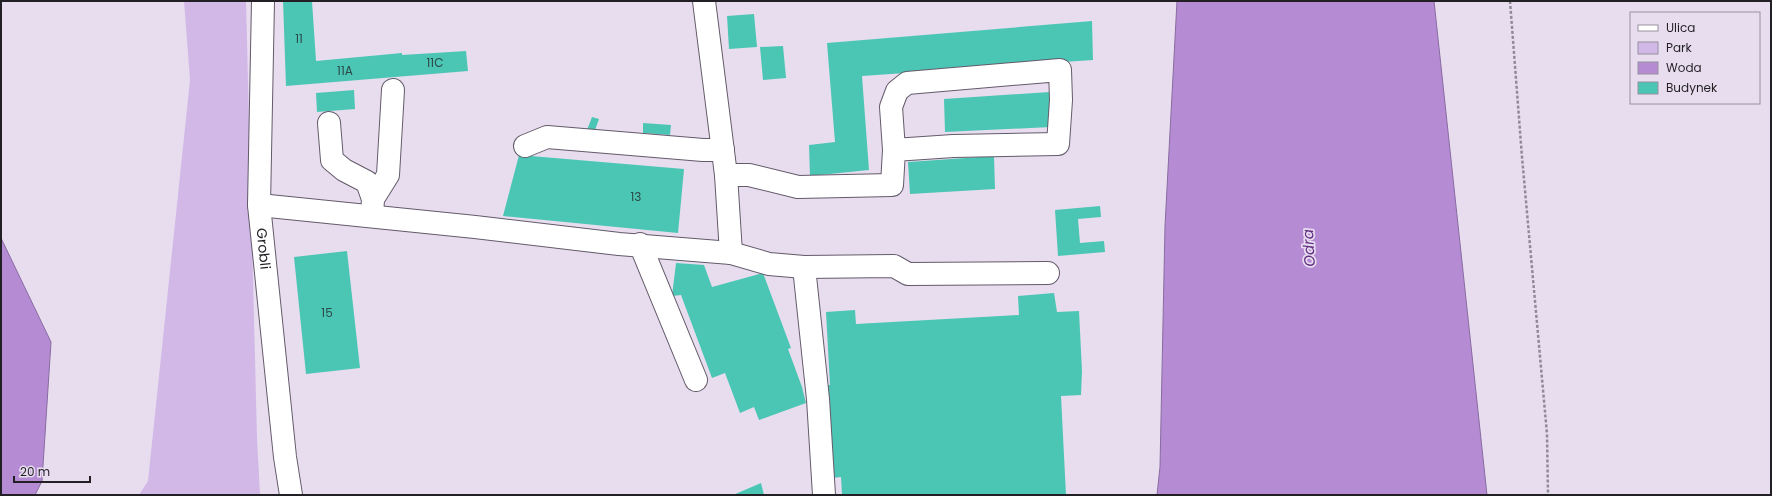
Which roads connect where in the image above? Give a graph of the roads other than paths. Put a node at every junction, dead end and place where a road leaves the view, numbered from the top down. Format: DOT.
graph roads {
  1 [pos="263,1"];
  2 [pos="704,1"];
  3 [pos="393,90"];
  4 [pos="330,123"];
  5 [pos="525,146"];
  6 [pos="723,150"];
  7 [pos="894,150"];
  8 [pos="726,175"];
  9 [pos="259,205"];
  10 [pos="373,208"];
  11 [pos="640,244"];
  12 [pos="731,253"];
  13 [pos="804,267"];
  14 [pos="1048,273"];
  15 [pos="696,380"];
  16 [pos="292,495"];
  17 [pos="824,495"];
  1 -- 9 [label="street, Grobli"];
  2 -- 6 [label="street"];
  3 -- 10 [label="street"];
  4 -- 10 [label="street"];
  5 -- 6 [label="street"];
  6 -- 8 [label="street"];
  7 -- 7 [label="street"];
  7 -- 8 [label="street"];
  8 -- 12 [label="street"];
  9 -- 10 [label="street"];
  9 -- 16 [label="street, Grobli"];
  10 -- 11 [label="street"];
  11 -- 12 [label="street"];
  11 -- 15 [label="street"];
  12 -- 13 [label="street"];
  13 -- 14 [label="street"];
  13 -- 17 [label="street"];
}
